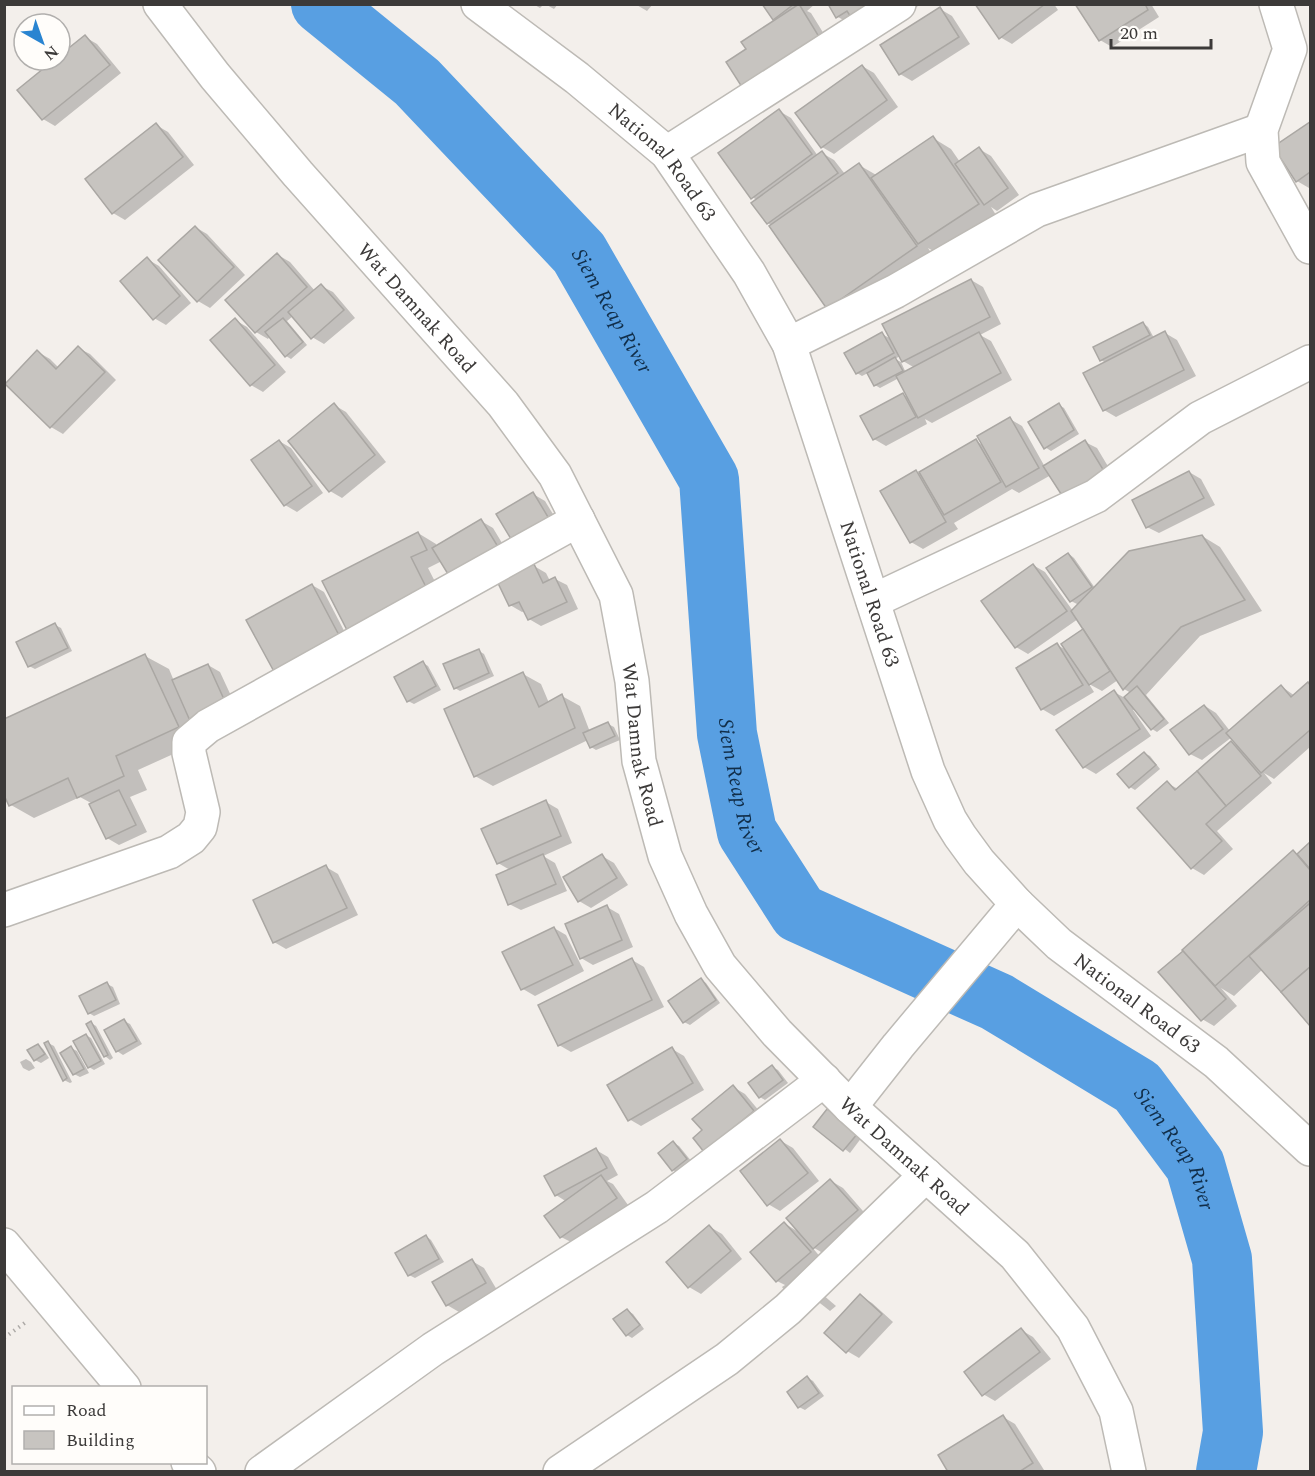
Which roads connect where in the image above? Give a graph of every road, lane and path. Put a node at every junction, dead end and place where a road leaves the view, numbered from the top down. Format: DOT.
graph roads {
  1 [pos="160,4"];
  2 [pos="478,4"];
  3 [pos="899,4"];
  4 [pos="1276,4"];
  5 [pos="1261,130"];
  6 [pos="667,153"];
  7 [pos="1311,247"];
  8 [pos="789,344"];
  9 [pos="1311,362"];
  10 [pos="578,520"];
  11 [pos="873,601"];
  12 [pos="1017,904"];
  13 [pos="4,910"];
  14 [pos="824,1080"];
  15 [pos="850,1107"];
  16 [pos="1311,1149"];
  17 [pos="926,1175"];
  18 [pos="4,1245"];
  19 [pos="122,1386"];
  20 [pos="262,1472"];
  21 [pos="560,1472"];
  22 [pos="1129,1472"];
  1 -- 10 [label="street, Wat Damnak Road"];
  2 -- 6 [label="street, National Road 63"];
  3 -- 6 [label="street"];
  4 -- 5 [label="street"];
  5 -- 7 [label="street"];
  5 -- 8 [label="street"];
  6 -- 8 [label="street, National Road 63"];
  8 -- 11 [label="street, National Road 63"];
  9 -- 11 [label="street"];
  10 -- 13 [label="street"];
  10 -- 14 [label="street, Wat Damnak Road"];
  11 -- 12 [label="street, National Road 63"];
  12 -- 15 [label="street"];
  12 -- 16 [label="street, National Road 63"];
  14 -- 15 [label="street, Wat Damnak Road"];
  14 -- 20 [label="street"];
  15 -- 17 [label="street, Wat Damnak Road"];
  17 -- 21 [label="street"];
  17 -- 22 [label="street, Wat Damnak Road"];
  18 -- 19 [label="street"];
}
